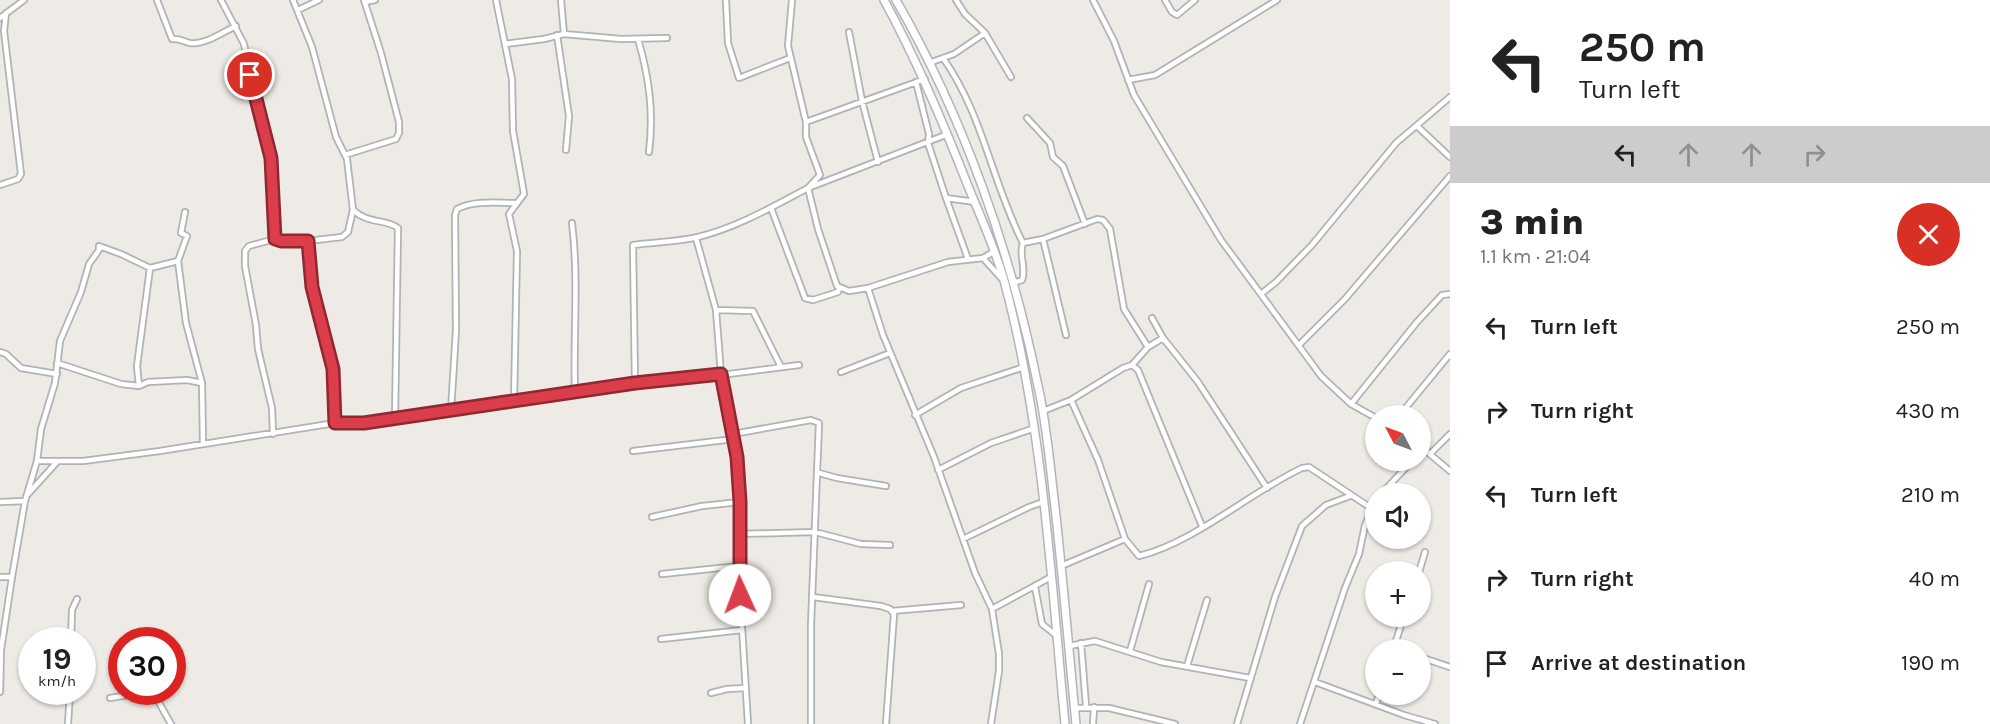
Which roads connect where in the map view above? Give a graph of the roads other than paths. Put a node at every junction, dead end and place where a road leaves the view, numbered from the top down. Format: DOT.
graph roads {
  1 [pos="24,0"];
  2 [pos="157,0"];
  3 [pos="221,0"];
  4 [pos="293,0"];
  5 [pos="318,0"];
  6 [pos="375,0"];
  7 [pos="496,0"];
  8 [pos="561,0"];
  9 [pos="726,0"];
  10 [pos="792,0"];
  11 [pos="884,0"];
  12 [pos="896,0"];
  13 [pos="956,0"];
  14 [pos="1093,0"];
  15 [pos="1165,0"];
  16 [pos="1195,0"];
  17 [pos="1277,0"];
  18 [pos="364,1"];
  19 [pos="298,10"];
  20 [pos="6,13"];
  21 [pos="0,18"];
  22 [pos="236,26"];
  23 [pos="849,32"];
  24 [pos="985,33"];
  25 [pos="564,34"];
  26 [pos="557,35"];
  27 [pos="667,38"];
  28 [pos="638,39"];
  29 [pos="505,44"];
  30 [pos="790,58"];
  31 [pos="943,58"];
  32 [pos="929,63"];
  33 [pos="1011,77"];
  34 [pos="925,79"];
  35 [pos="1128,80"];
  36 [pos="916,82"];
  37 [pos="1450,97"];
  38 [pos="862,101"];
  39 [pos="1027,117"];
  40 [pos="806,122"];
  41 [pos="1417,126"];
  42 [pos="948,134"];
  43 [pos="928,143"];
  44 [pos="567,150"];
  45 [pos="649,152"];
  46 [pos="345,155"];
  47 [pos="1450,157"];
  48 [pos="878,162"];
  49 [pos="1450,176"];
  50 [pos="0,185"];
  51 [pos="808,188"];
  52 [pos="946,198"];
  53 [pos="975,202"];
  54 [pos="517,203"];
  55 [pos="771,208"];
  56 [pos="353,210"];
  57 [pos="185,213"];
  58 [pos="572,223"];
  59 [pos="1085,224"];
  60 [pos="696,238"];
  61 [pos="275,239"];
  62 [pos="1042,239"];
  63 [pos="308,241"];
  64 [pos="1023,243"];
  65 [pos="995,251"];
  66 [pos="983,258"];
  67 [pos="968,259"];
  68 [pos="178,261"];
  69 [pos="150,268"];
  70 [pos="1005,282"];
  71 [pos="1014,283"];
  72 [pos="868,288"];
  73 [pos="839,289"];
  74 [pos="1449,292"];
  75 [pos="1260,294"];
  76 [pos="716,310"];
  77 [pos="1152,318"];
  78 [pos="1066,335"];
  79 [pos="1163,338"];
  80 [pos="1299,345"];
  81 [pos="1148,347"];
  82 [pos="0,352"];
  83 [pos="890,353"];
  84 [pos="1450,354"];
  85 [pos="57,363"];
  86 [pos="799,365"];
  87 [pos="1132,365"];
  88 [pos="781,367"];
  89 [pos="1024,367"];
  90 [pos="840,372"];
  91 [pos="57,374"];
  92 [pos="721,374"];
  93 [pos="202,383"];
  94 [pos="635,383"];
  95 [pos="139,386"];
  96 [pos="575,394"];
  97 [pos="1071,400"];
  98 [pos="514,403"];
  99 [pos="1351,404"];
  100 [pos="1408,405"];
  101 [pos="451,411"];
  102 [pos="1042,411"];
  103 [pos="1365,412"];
  104 [pos="915,415"];
  105 [pos="395,418"];
  106 [pos="335,423"];
  107 [pos="1035,428"];
  108 [pos="273,434"];
  109 [pos="1450,434"];
  110 [pos="733,436"];
  111 [pos="203,443"];
  112 [pos="633,451"];
  113 [pos="1431,453"];
  114 [pos="37,461"];
  115 [pos="57,462"];
  116 [pos="938,470"];
  117 [pos="1402,471"];
  118 [pos="1450,471"];
  119 [pos="819,473"];
  120 [pos="1391,483"];
  121 [pos="886,486"];
  122 [pos="1267,488"];
  123 [pos="1350,496"];
  124 [pos="26,498"];
  125 [pos="0,502"];
  126 [pos="740,502"];
  127 [pos="1043,502"];
  128 [pos="1365,505"];
  129 [pos="652,517"];
  130 [pos="1202,526"];
  131 [pos="1365,531"];
  132 [pos="815,532"];
  133 [pos="740,534"];
  134 [pos="963,539"];
  135 [pos="1125,539"];
  136 [pos="890,544"];
  137 [pos="1425,552"];
  138 [pos="1422,561"];
  139 [pos="739,566"];
  140 [pos="1061,566"];
  141 [pos="662,574"];
  142 [pos="0,577"];
  143 [pos="12,577"];
  144 [pos="1051,577"];
  145 [pos="1149,584"];
  146 [pos="1035,587"];
  147 [pos="813,597"];
  148 [pos="77,599"];
  149 [pos="1207,600"];
  150 [pos="961,605"];
  151 [pos="992,609"];
  152 [pos="892,611"];
  153 [pos="71,627"];
  154 [pos="742,630"];
  155 [pos="1057,636"];
  156 [pos="661,639"];
  157 [pos="1081,643"];
  158 [pos="1069,646"];
  159 [pos="1,650"];
  160 [pos="1130,651"];
  161 [pos="1431,661"];
  162 [pos="1187,666"];
  163 [pos="1450,667"];
  164 [pos="1250,678"];
  165 [pos="1315,682"];
  166 [pos="746,688"];
  167 [pos="0,692"];
  168 [pos="711,693"];
  169 [pos="1365,700"];
  170 [pos="69,705"];
  171 [pos="160,705"];
  172 [pos="1379,705"];
  173 [pos="1086,706"];
  174 [pos="1094,707"];
  175 [pos="1074,708"];
  176 [pos="68,724"];
  177 [pos="171,724"];
  178 [pos="748,724"];
  179 [pos="811,724"];
  180 [pos="886,724"];
  181 [pos="991,724"];
  182 [pos="1065,724"];
  183 [pos="1076,724"];
  184 [pos="1093,724"];
  185 [pos="1175,724"];
  186 [pos="1238,724"];
  187 [pos="1300,724"];
  188 [pos="1435,724"];
  1 -- 20 [label="street"];
  2 -- 22 [label="street"];
  3 -- 22 [label="street"];
  4 -- 19 [label="street"];
  5 -- 19 [label="street"];
  6 -- 18 [label="street"];
  7 -- 29 [label="street"];
  8 -- 25 [label="street"];
  9 -- 30 [label="street"];
  10 -- 30 [label="street"];
  11 -- 34 [label="main road"];
  12 -- 32 [label="main road"];
  13 -- 24 [label="street"];
  14 -- 35 [label="street"];
  15 -- 16 [label="street"];
  17 -- 35 [label="street"];
  18 -- 46 [label="street"];
  19 -- 46 [label="street"];
  20 -- 21 [label="street"];
  20 -- 50 [label="street"];
  22 -- 61 [label="street"];
  23 -- 38 [label="street"];
  24 -- 31 [label="street"];
  24 -- 33 [label="street"];
  25 -- 26 [label="street"];
  25 -- 28 [label="street"];
  26 -- 29 [label="street"];
  26 -- 44 [label="street"];
  27 -- 28 [label="street"];
  28 -- 45 [label="street"];
  29 -- 54 [label="street"];
  30 -- 40 [label="street"];
  31 -- 32 [label="street"];
  31 -- 64 [label="street"];
  32 -- 71 [label="main road"];
  34 -- 36 [label="street"];
  34 -- 42 [label="main road"];
  35 -- 75 [label="street"];
  36 -- 38 [label="street"];
  36 -- 43 [label="street"];
  37 -- 41 [label="street"];
  38 -- 40 [label="street"];
  38 -- 48 [label="street"];
  39 -- 59 [label="street"];
  40 -- 51 [label="street"];
  41 -- 47 [label="street"];
  41 -- 75 [label="street"];
  42 -- 43 [label="street"];
  42 -- 53 [label="main road"];
  43 -- 48 [label="street"];
  43 -- 52 [label="street"];
  46 -- 56 [label="street"];
  48 -- 51 [label="street"];
  49 -- 80 [label="street"];
  51 -- 55 [label="street"];
  51 -- 73 [label="street"];
  52 -- 53 [label="street"];
  52 -- 67 [label="street"];
  53 -- 65 [label="main road"];
  54 -- 98 [label="street"];
  54 -- 101 [label="street"];
  55 -- 60 [label="street"];
  55 -- 73 [label="street"];
  56 -- 63 [label="street"];
  56 -- 105 [label="street"];
  57 -- 68 [label="street"];
  58 -- 96 [label="street"];
  59 -- 62 [label="street"];
  59 -- 81 [label="street"];
  60 -- 76 [label="street"];
  60 -- 94 [label="street"];
  61 -- 63 [label="street"];
  61 -- 108 [label="street"];
  62 -- 64 [label="street"];
  62 -- 78 [label="street"];
  63 -- 106 [label="street"];
  64 -- 71 [label="street"];
  65 -- 66 [label="street"];
  65 -- 70 [label="main road"];
  66 -- 67 [label="street"];
  66 -- 70 [label="street"];
  67 -- 72 [label="street"];
  68 -- 69 [label="street"];
  68 -- 93 [label="street"];
  69 -- 85 [label="street"];
  69 -- 95 [label="street"];
  70 -- 71 [label="street"];
  70 -- 89 [label="main road"];
  71 -- 102 [label="main road"];
  72 -- 73 [label="street"];
  72 -- 83 [label="street"];
  74 -- 99 [label="street"];
  75 -- 80 [label="street"];
  76 -- 88 [label="street"];
  76 -- 92 [label="street"];
  77 -- 79 [label="street"];
  79 -- 81 [label="street"];
  79 -- 122 [label="street"];
  80 -- 99 [label="street"];
  81 -- 87 [label="street"];
  82 -- 91 [label="street"];
  83 -- 90 [label="street"];
  83 -- 104 [label="street"];
  84 -- 100 [label="street"];
  85 -- 91 [label="street"];
  85 -- 95 [label="street"];
  86 -- 88 [label="street"];
  87 -- 97 [label="street"];
  87 -- 130 [label="street"];
  88 -- 92 [label="street"];
  89 -- 104 [label="street"];
  89 -- 107 [label="main road"];
  91 -- 114 [label="street"];
  92 -- 94 [label="street"];
  92 -- 110 [label="street"];
  93 -- 95 [label="street"];
  93 -- 111 [label="street"];
  94 -- 96 [label="street"];
  96 -- 98 [label="street"];
  97 -- 102 [label="street"];
  97 -- 135 [label="street"];
  98 -- 101 [label="street"];
  99 -- 103 [label="street"];
  101 -- 105 [label="street"];
  102 -- 140 [label="main road"];
  104 -- 116 [label="street"];
  105 -- 106 [label="street"];
  106 -- 108 [label="street"];
  107 -- 116 [label="street"];
  107 -- 127 [label="main road"];
  108 -- 111 [label="street"];
  109 -- 113 [label="street"];
  110 -- 112 [label="street"];
  110 -- 119 [label="street"];
  110 -- 126 [label="street"];
  111 -- 115 [label="street"];
  113 -- 118 [label="street"];
  114 -- 115 [label="street"];
  114 -- 124 [label="street"];
  115 -- 124 [label="street"];
  116 -- 134 [label="street"];
  117 -- 120 [label="street"];
  119 -- 121 [label="street"];
  119 -- 132 [label="street"];
  122 -- 123 [label="street"];
  122 -- 130 [label="street"];
  123 -- 128 [label="street"];
  123 -- 164 [label="street"];
  124 -- 125 [label="street"];
  124 -- 143 [label="street"];
  126 -- 129 [label="street"];
  126 -- 133 [label="street"];
  127 -- 134 [label="street"];
  127 -- 144 [label="main road"];
  130 -- 135 [label="street"];
  131 -- 165 [label="street"];
  132 -- 133 [label="street"];
  132 -- 136 [label="street"];
  132 -- 147 [label="street"];
  133 -- 139 [label="street"];
  134 -- 151 [label="street"];
  135 -- 140 [label="street"];
  137 -- 138 [label="street"];
  139 -- 141 [label="street"];
  139 -- 154 [label="street"];
  140 -- 158 [label="main road"];
  142 -- 143 [label="street"];
  143 -- 159 [label="street"];
  144 -- 146 [label="street"];
  144 -- 155 [label="main road"];
  145 -- 160 [label="street"];
  146 -- 151 [label="street"];
  146 -- 155 [label="street"];
  147 -- 152 [label="street"];
  147 -- 179 [label="street"];
  148 -- 153 [label="street"];
  149 -- 162 [label="street"];
  150 -- 152 [label="street"];
  151 -- 181 [label="street"];
  152 -- 180 [label="street"];
  154 -- 156 [label="street"];
  154 -- 166 [label="street"];
  155 -- 182 [label="main road"];
  157 -- 158 [label="street"];
  157 -- 160 [label="street"];
  157 -- 173 [label="street"];
  158 -- 175 [label="main road"];
  159 -- 167 [label="street"];
  160 -- 162 [label="street"];
  161 -- 163 [label="street"];
  162 -- 164 [label="street"];
  164 -- 186 [label="street"];
  165 -- 169 [label="street"];
  165 -- 187 [label="street"];
  166 -- 168 [label="street"];
  166 -- 178 [label="street"];
  170 -- 176 [label="street"];
  171 -- 177 [label="street"];
  172 -- 188 [label="street"];
  173 -- 174 [label="street"];
  173 -- 175 [label="street"];
  174 -- 184 [label="street"];
  174 -- 185 [label="street"];
  175 -- 183 [label="main road"];
}
